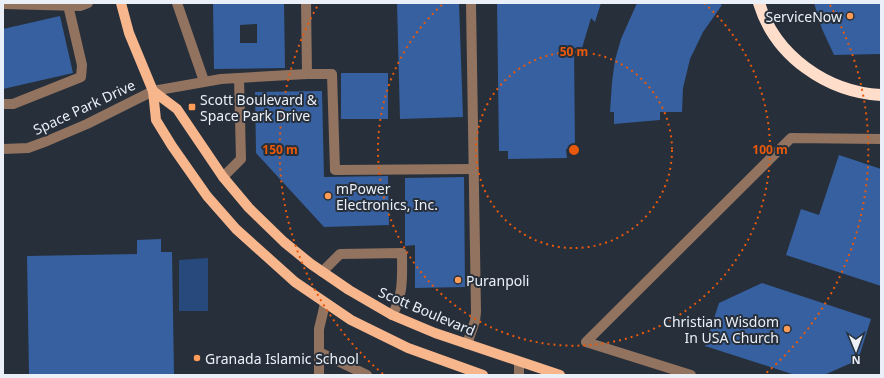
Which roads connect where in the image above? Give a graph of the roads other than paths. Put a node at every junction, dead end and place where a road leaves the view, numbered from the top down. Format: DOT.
graph roads {
  1 [pos="88,3"];
  2 [pos="121,3"];
  3 [pos="177,3"];
  4 [pos="306,3"];
  5 [pos="471,3"];
  6 [pos="759,3"];
  7 [pos="3,4"];
  8 [pos="68,5"];
  9 [pos="307,74"];
  10 [pos="239,78"];
  11 [pos="204,81"];
  12 [pos="153,91"];
  13 [pos="881,95"];
  14 [pos="3,104"];
  15 [pos="881,139"];
  16 [pos="3,149"];
  17 [pos="473,169"];
  18 [pos="223,177"];
  19 [pos="322,272"];
  20 [pos="326,304"];
  21 [pos="392,315"];
  22 [pos="467,344"];
  23 [pos="319,352"];
  24 [pos="519,362"];
  25 [pos="320,375"];
  26 [pos="367,375"];
  27 [pos="483,375"];
  28 [pos="519,375"];
  29 [pos="560,375"];
  30 [pos="691,375"];
  1 -- 8 [label="street"];
  2 -- 12 [label="main road"];
  3 -- 11 [label="street"];
  4 -- 9 [label="street"];
  5 -- 17 [label="street"];
  6 -- 13 [label="highway"];
  7 -- 8 [label="street"];
  8 -- 14 [label="street"];
  9 -- 10 [label="street, Space Park Drive"];
  9 -- 17 [label="street, Space Park Drive"];
  10 -- 11 [label="street, Space Park Drive"];
  10 -- 18 [label="street"];
  11 -- 12 [label="street, Space Park Drive"];
  12 -- 16 [label="street, Space Park Drive"];
  12 -- 18 [label="main road, Scott Boulevard"];
  12 -- 20 [label="main road"];
  15 -- 30 [label="street"];
  17 -- 22 [label="street"];
  18 -- 19 [label="main road, Scott Boulevard"];
  19 -- 21 [label="main road, Scott Boulevard"];
  19 -- 21 [label="street"];
  20 -- 23 [label="street"];
  20 -- 27 [label="main road"];
  21 -- 22 [label="main road, Scott Boulevard"];
  22 -- 24 [label="main road, Scott Boulevard"];
  23 -- 25 [label="street"];
  23 -- 26 [label="street"];
  24 -- 28 [label="street"];
  24 -- 29 [label="main road, Scott Boulevard"];
}
